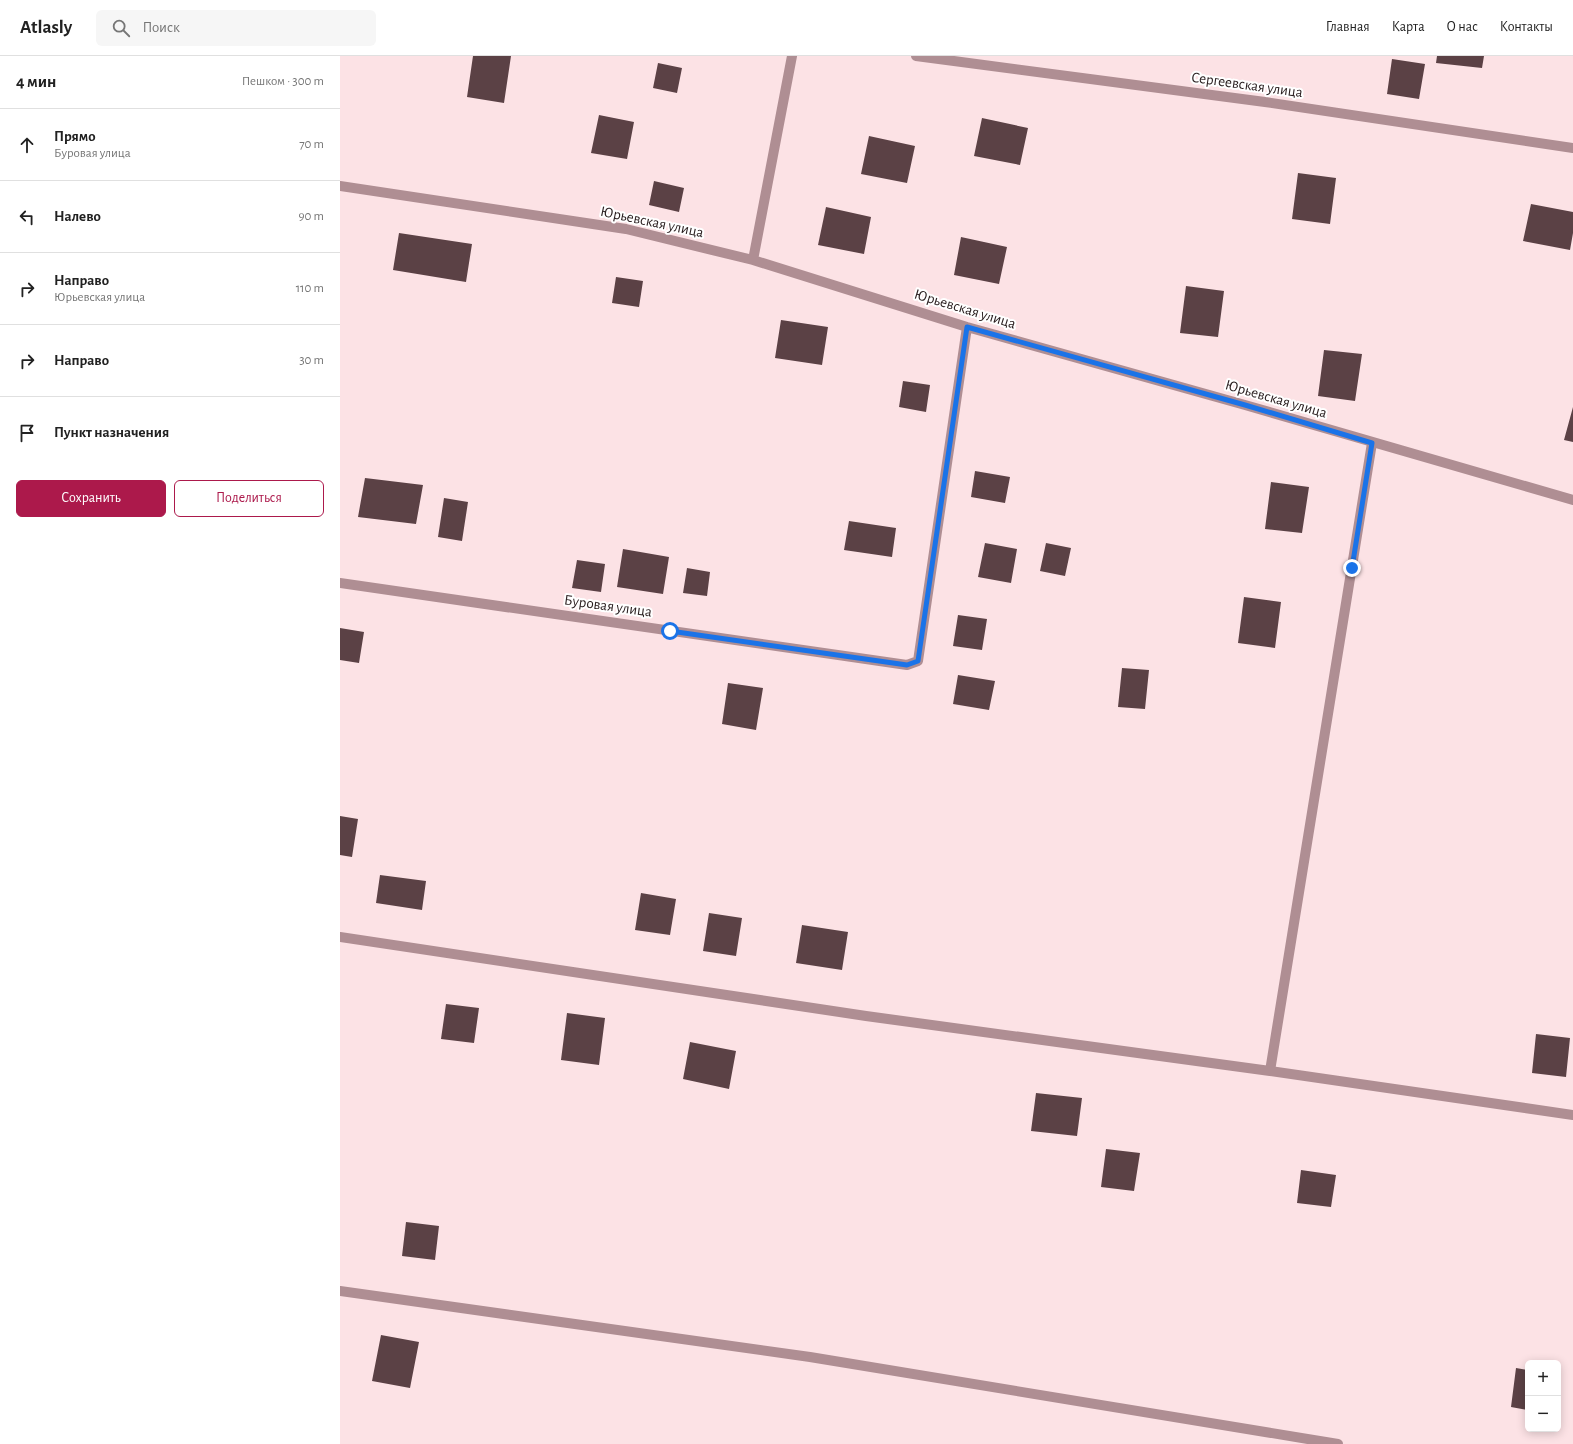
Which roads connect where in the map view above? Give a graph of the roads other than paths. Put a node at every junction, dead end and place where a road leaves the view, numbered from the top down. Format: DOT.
graph roads {
  1 [pos="792,56"];
  2 [pos="916,56"];
  3 [pos="1573,148"];
  4 [pos="340,186"];
  5 [pos="753,260"];
  6 [pos="967,327"];
  7 [pos="1372,443"];
  8 [pos="1573,500"];
  9 [pos="340,583"];
  10 [pos="340,937"];
  11 [pos="1270,1071"];
  12 [pos="1573,1115"];
  13 [pos="340,1291"];
  14 [pos="1338,1444"];
  1 -- 5 [label="street"];
  2 -- 3 [label="street, Сергеевская улица"];
  4 -- 5 [label="street, Юрьевская улица"];
  5 -- 6 [label="street, Юрьевская улица"];
  6 -- 7 [label="street, Юрьевская улица"];
  6 -- 9 [label="street, Буровая улица"];
  7 -- 8 [label="street, Юрьевская улица"];
  7 -- 11 [label="street"];
  10 -- 11 [label="street"];
  11 -- 12 [label="street"];
  13 -- 14 [label="street"];
}
